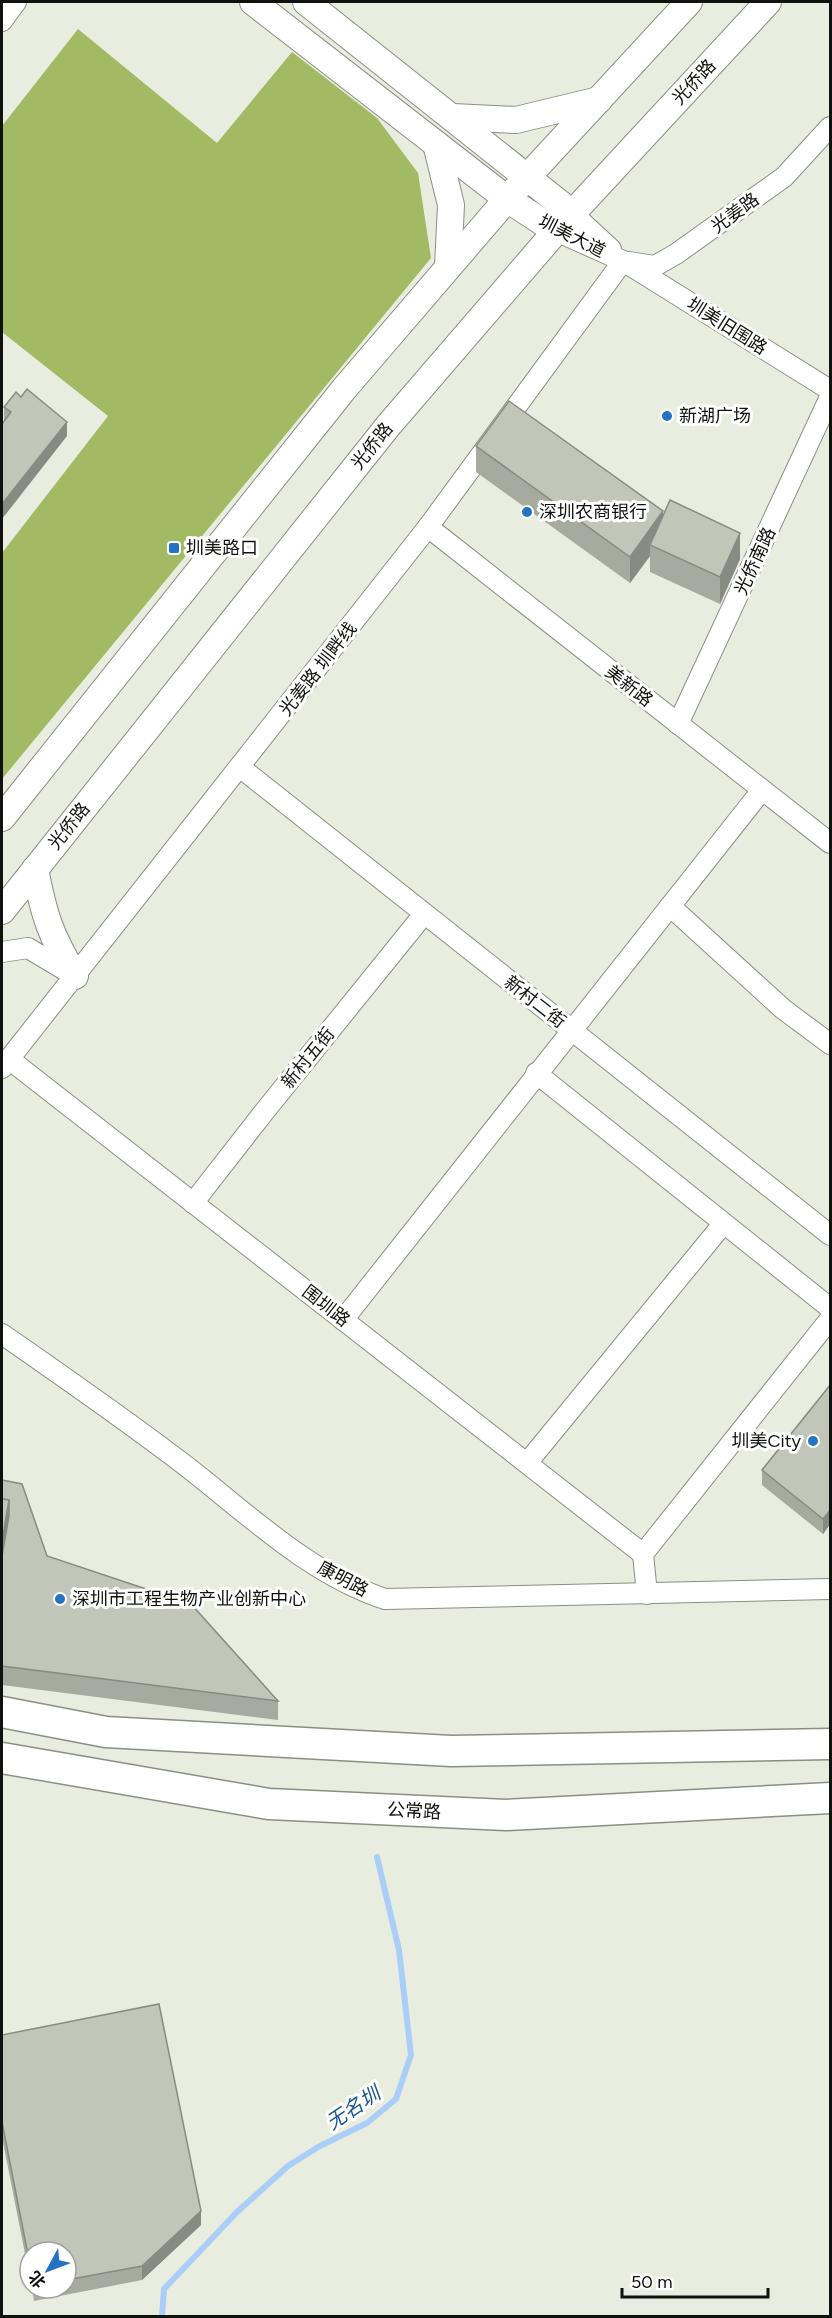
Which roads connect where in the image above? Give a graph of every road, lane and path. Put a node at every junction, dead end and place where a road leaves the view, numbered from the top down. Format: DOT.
graph roads {
  1 [pos="16,2"];
  2 [pos="253,2"];
  3 [pos="306,2"];
  4 [pos="689,2"];
  5 [pos="768,2"];
  6 [pos="2,21"];
  7 [pos="599,99"];
  8 [pos="453,117"];
  9 [pos="831,128"];
  10 [pos="436,144"];
  11 [pos="526,178"];
  12 [pos="507,199"];
  13 [pos="564,222"];
  14 [pos="623,261"];
  15 [pos="448,266"];
  16 [pos="831,390"];
  17 [pos="831,397"];
  18 [pos="428,527"];
  19 [pos="678,724"];
  20 [pos="241,768"];
  21 [pos="762,790"];
  22 [pos="2,816"];
  23 [pos="831,843"];
  24 [pos="35,869"];
  25 [pos="670,906"];
  26 [pos="2,911"];
  27 [pos="424,914"];
  28 [pos="2,952"];
  29 [pos="75,976"];
  30 [pos="571,1031"];
  31 [pos="831,1044"];
  32 [pos="5,1064"];
  33 [pos="536,1073"];
  34 [pos="193,1203"];
  35 [pos="723,1224"];
  36 [pos="831,1235"];
  37 [pos="831,1308"];
  38 [pos="831,1319"];
  39 [pos="343,1320"];
  40 [pos="2,1334"];
  41 [pos="527,1463"];
  42 [pos="643,1554"];
  43 [pos="831,1589"];
  44 [pos="647,1594"];
  45 [pos="2,1712"];
  46 [pos="831,1744"];
  47 [pos="2,1758"];
  48 [pos="831,1798"];
  1 -- 6 [label="street"];
  2 -- 10 [label="main road, 圳美大道"];
  3 -- 8 [label="main road, 圳美大道"];
  4 -- 7 [label="main road"];
  5 -- 13 [label="main road, 光侨路"];
  7 -- 8 [label="main road"];
  7 -- 11 [label="main road"];
  8 -- 11 [label="main road, 圳美大道"];
  9 -- 14 [label="street, 光姜路"];
  10 -- 12 [label="main road, 圳美大道"];
  10 -- 15 [label="main road"];
  11 -- 12 [label="main road"];
  11 -- 13 [label="main road, 圳美大道"];
  12 -- 13 [label="main road, 圳美大道"];
  12 -- 15 [label="main road"];
  13 -- 14 [label="street, 圳美大道"];
  13 -- 24 [label="main road, 光侨路"];
  14 -- 16 [label="street, 圳美旧围路"];
  14 -- 18 [label="street, 光姜路 圳畔线"];
  15 -- 22 [label="main road"];
  17 -- 19 [label="street, 光侨南路"];
  18 -- 19 [label="street, 美新路"];
  18 -- 20 [label="street, 光姜路 圳畔线"];
  19 -- 21 [label="street, 美新路"];
  20 -- 27 [label="street, 新村二街"];
  20 -- 29 [label="street, 光姜路 圳畔线"];
  21 -- 23 [label="street, 美新路"];
  21 -- 25 [label="street"];
  24 -- 26 [label="main road, 光侨路"];
  24 -- 29 [label="main road"];
  25 -- 30 [label="street"];
  25 -- 31 [label="street"];
  27 -- 30 [label="street, 新村二街"];
  27 -- 34 [label="street, 新村五街"];
  28 -- 29 [label="street"];
  29 -- 32 [label="street, 光姜路 圳畔线"];
  30 -- 33 [label="street"];
  30 -- 36 [label="street, 新村二街"];
  32 -- 34 [label="street, 围圳路"];
  33 -- 35 [label="street"];
  33 -- 39 [label="street"];
  34 -- 39 [label="street, 围圳路"];
  35 -- 37 [label="street"];
  35 -- 41 [label="street"];
  38 -- 42 [label="street"];
  39 -- 41 [label="street, 围圳路"];
  40 -- 44 [label="street, 康明路"];
  41 -- 42 [label="street, 围圳路"];
  42 -- 44 [label="street"];
  43 -- 44 [label="street, 康明路"];
  45 -- 46 [label="highway"];
  47 -- 48 [label="highway, 公常路"];
}
